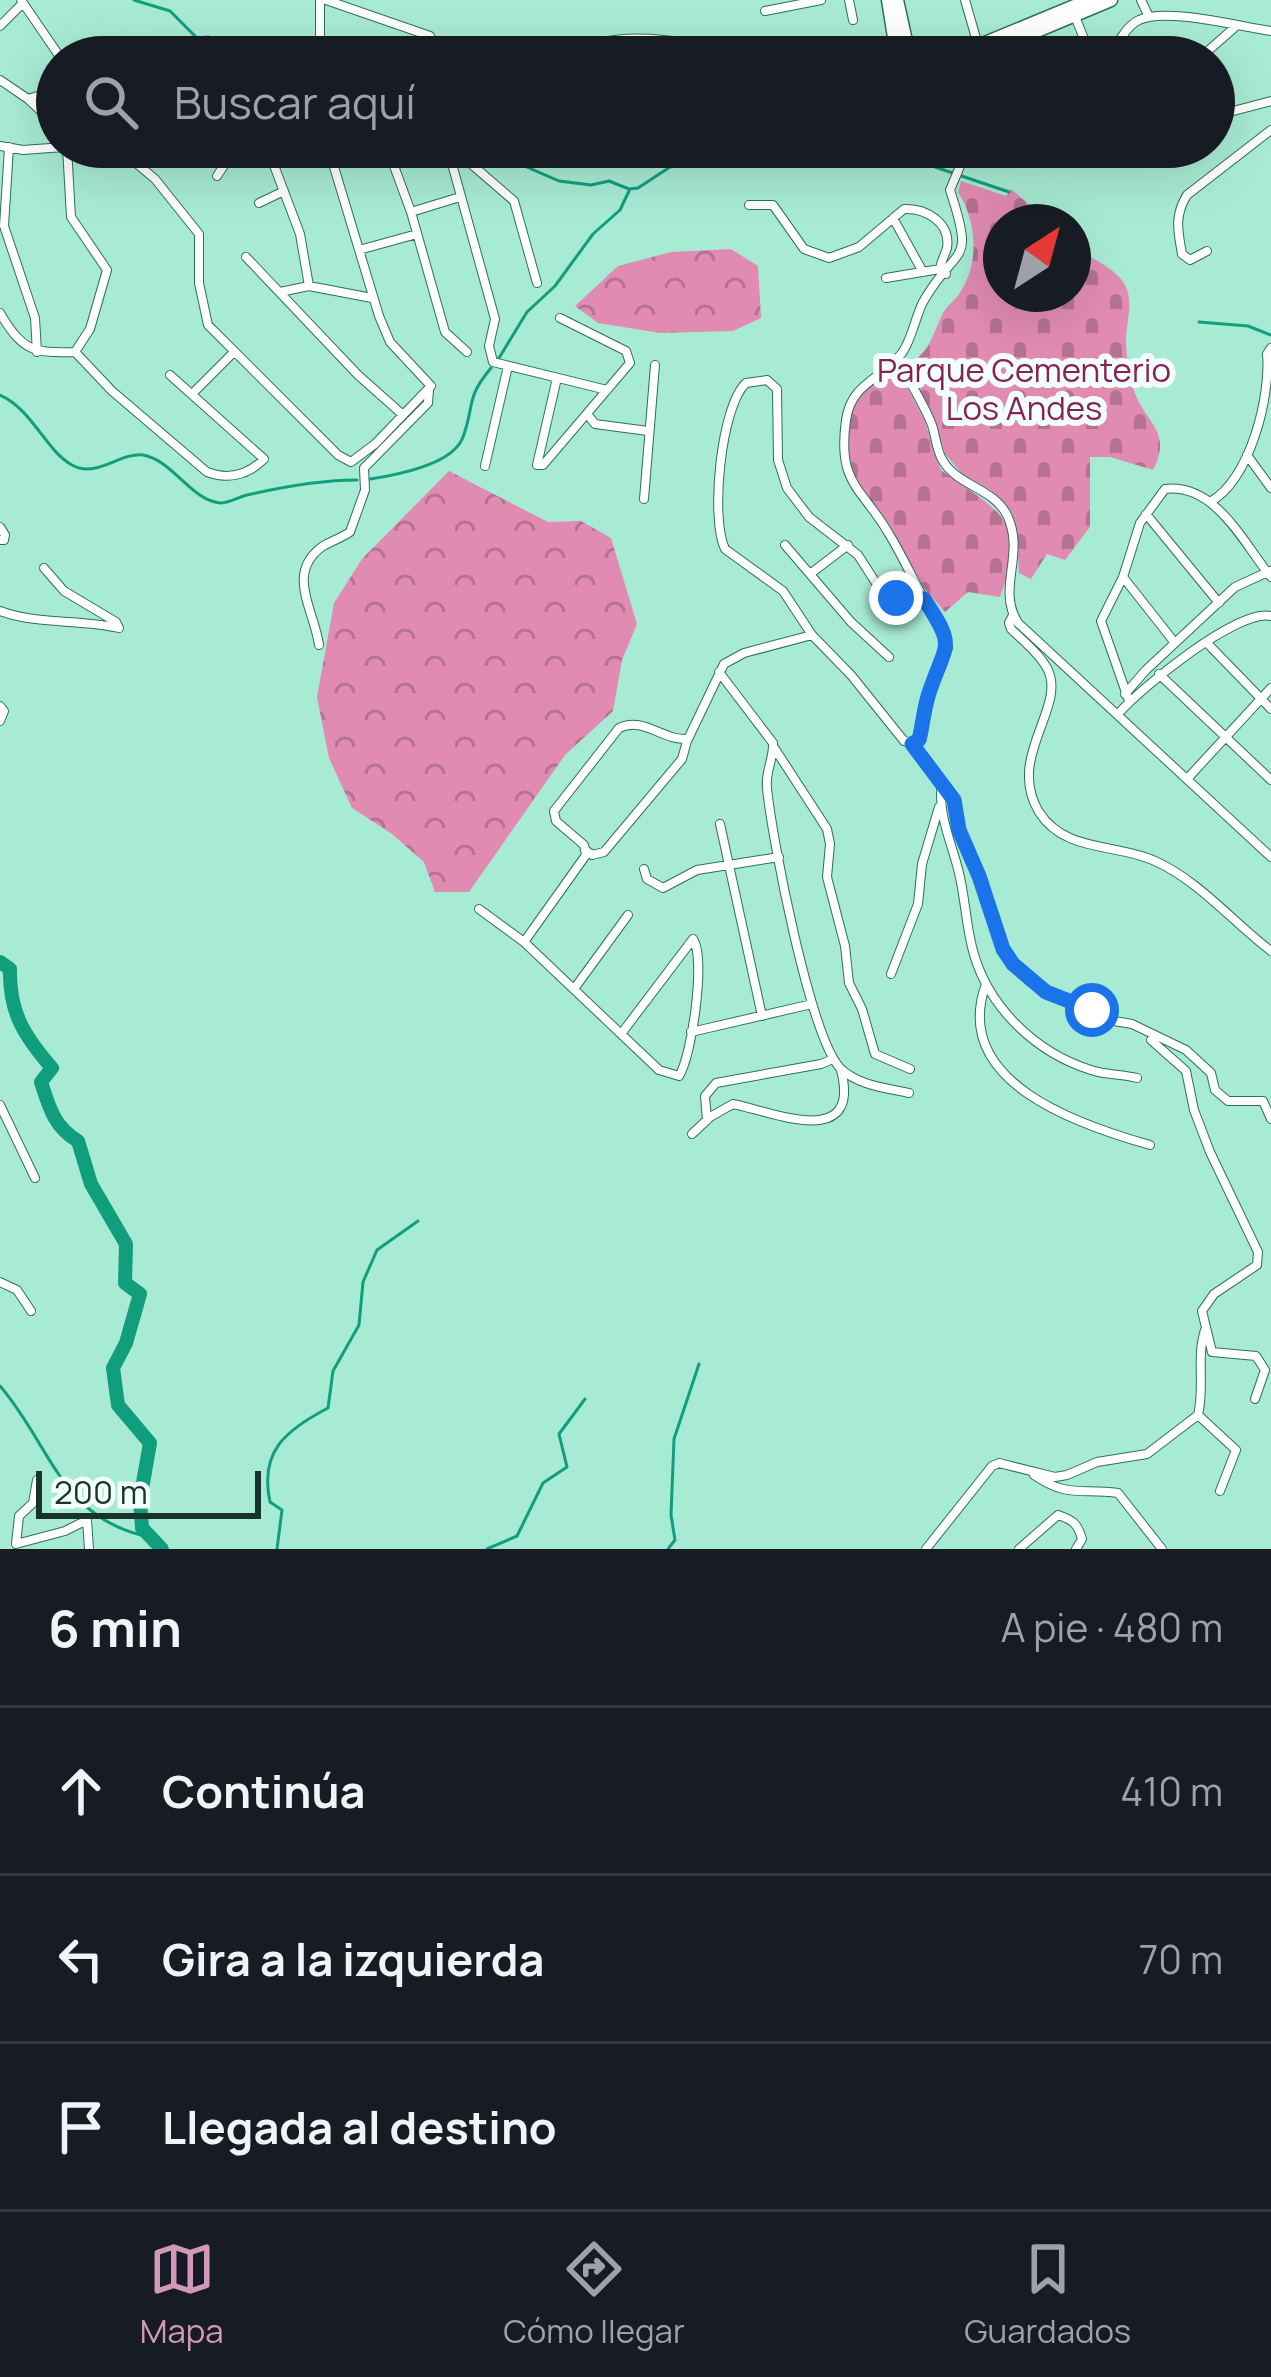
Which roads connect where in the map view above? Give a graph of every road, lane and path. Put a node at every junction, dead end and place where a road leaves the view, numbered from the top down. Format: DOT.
graph roads {
  1 [pos="821,0"];
  2 [pos="849,0"];
  3 [pos="892,0"];
  4 [pos="965,0"];
  5 [pos="1111,0"];
  6 [pos="1141,0"];
  7 [pos="328,1"];
  8 [pos="22,2"];
  9 [pos="1082,6"];
  10 [pos="765,10"];
  11 [pos="1149,17"];
  12 [pos="853,20"];
  13 [pos="0,26"];
  14 [pos="1234,27"];
  15 [pos="1271,31"];
  16 [pos="45,36"];
  17 [pos="323,36"];
  18 [pos="407,36"];
  19 [pos="894,36"];
  20 [pos="904,36"];
  21 [pos="974,36"];
  22 [pos="1016,36"];
  23 [pos="1087,36"];
  24 [pos="1124,36"];
  25 [pos="1224,36"];
  26 [pos="0,80"];
  27 [pos="36,97"];
  28 [pos="28,99"];
  29 [pos="1271,101"];
  30 [pos="36,106"];
  31 [pos="1235,110"];
  32 [pos="1271,130"];
  33 [pos="5,147"];
  34 [pos="36,147"];
  35 [pos="1235,158"];
  36 [pos="68,168"];
  37 [pos="143,168"];
  38 [pos="222,168"];
  39 [pos="275,168"];
  40 [pos="334,168"];
  41 [pos="395,168"];
  42 [pos="453,168"];
  43 [pos="476,168"];
  44 [pos="963,168"];
  45 [pos="1222,168"];
  46 [pos="217,176"];
  47 [pos="284,191"];
  48 [pos="460,197"];
  49 [pos="259,203"];
  50 [pos="749,205"];
  51 [pos="411,212"];
  52 [pos="893,218"];
  53 [pos="416,234"];
  54 [pos="359,250"];
  55 [pos="1207,251"];
  56 [pos="246,257"];
  57 [pos="923,272"];
  58 [pos="943,272"];
  59 [pos="886,278"];
  60 [pos="537,283"];
  61 [pos="309,286"];
  62 [pos="280,292"];
  63 [pos="373,298"];
  64 [pos="0,314"];
  65 [pos="560,318"];
  66 [pos="1271,348"];
  67 [pos="37,352"];
  68 [pos="76,352"];
  69 [pos="234,352"];
  70 [pos="467,352"];
  71 [pos="897,358"];
  72 [pos="655,365"];
  73 [pos="508,366"];
  74 [pos="170,374"];
  75 [pos="557,378"];
  76 [pos="429,390"];
  77 [pos="608,390"];
  78 [pos="193,394"];
  79 [pos="1270,400"];
  80 [pos="403,415"];
  81 [pos="588,415"];
  82 [pos="648,431"];
  83 [pos="1247,455"];
  84 [pos="485,466"];
  85 [pos="1271,488"];
  86 [pos="644,499"];
  87 [pos="1210,502"];
  88 [pos="1146,514"];
  89 [pos="0,527"];
  90 [pos="0,540"];
  91 [pos="784,545"];
  92 [pos="848,545"];
  93 [pos="44,568"];
  94 [pos="1270,573"];
  95 [pos="809,574"];
  96 [pos="1123,577"];
  97 [pos="924,599"];
  98 [pos="1219,603"];
  99 [pos="0,611"];
  100 [pos="1013,615"];
  101 [pos="1271,616"];
  102 [pos="812,635"];
  103 [pos="1175,643"];
  104 [pos="1208,644"];
  105 [pos="319,645"];
  106 [pos="889,656"];
  107 [pos="719,672"];
  108 [pos="1159,674"];
  109 [pos="1271,688"];
  110 [pos="1127,698"];
  111 [pos="1260,698"];
  112 [pos="0,706"];
  113 [pos="1271,709"];
  114 [pos="1118,714"];
  115 [pos="0,721"];
  116 [pos="1224,736"];
  117 [pos="688,739"];
  118 [pos="912,744"];
  119 [pos="774,748"];
  120 [pos="1187,779"];
  121 [pos="1271,780"];
  122 [pos="942,781"];
  123 [pos="941,800"];
  124 [pos="720,824"];
  125 [pos="587,851"];
  126 [pos="1270,852"];
  127 [pos="778,857"];
  128 [pos="729,866"];
  129 [pos="644,869"];
  130 [pos="479,909"];
  131 [pos="628,915"];
  132 [pos="524,942"];
  133 [pos="1271,951"];
  134 [pos="891,974"];
  135 [pos="986,982"];
  136 [pos="574,988"];
  137 [pos="812,1004"];
  138 [pos="762,1016"];
  139 [pos="1142,1030"];
  140 [pos="690,1032"];
  141 [pos="621,1034"];
  142 [pos="833,1059"];
  143 [pos="841,1069"];
  144 [pos="910,1069"];
  145 [pos="1137,1078"];
  146 [pos="909,1093"];
  147 [pos="0,1105"];
  148 [pos="1271,1119"];
  149 [pos="707,1120"];
  150 [pos="692,1134"];
  151 [pos="1150,1145"];
  152 [pos="35,1178"];
  153 [pos="0,1282"];
  154 [pos="31,1311"];
  155 [pos="1205,1328"];
  156 [pos="1255,1400"];
  157 [pos="1198,1415"];
  158 [pos="1028,1471"];
  159 [pos="38,1480"];
  160 [pos="1220,1491"];
  161 [pos="15,1546"];
  162 [pos="5,1549"];
  163 [pos="89,1549"];
  164 [pos="926,1549"];
  165 [pos="1019,1549"];
  166 [pos="1076,1549"];
  167 [pos="1162,1549"];
  1 -- 10 [label="street"];
  2 -- 12 [label="street"];
  3 -- 19 [label="main road"];
  3 -- 20 [label="main road"];
  4 -- 21 [label="street"];
  5 -- 9 [label="main road"];
  6 -- 11 [label="street"];
  7 -- 17 [label="street"];
  7 -- 18 [label="street"];
  8 -- 13 [label="street"];
  8 -- 16 [label="street"];
  9 -- 22 [label="main road"];
  9 -- 23 [label="street"];
  11 -- 14 [label="street"];
  11 -- 24 [label="street"];
  14 -- 15 [label="street"];
  14 -- 25 [label="street"];
  26 -- 28 [label="street"];
  27 -- 28 [label="street"];
  28 -- 30 [label="street"];
  29 -- 31 [label="street"];
  32 -- 35 [label="street"];
  33 -- 34 [label="street"];
  33 -- 67 [label="street"];
  36 -- 68 [label="street"];
  37 -- 69 [label="street"];
  38 -- 46 [label="street"];
  39 -- 47 [label="street"];
  40 -- 54 [label="street"];
  41 -- 51 [label="street"];
  42 -- 48 [label="street"];
  43 -- 60 [label="street"];
  44 -- 58 [label="street"];
  45 -- 55 [label="street"];
  47 -- 49 [label="street"];
  47 -- 61 [label="street"];
  48 -- 51 [label="street"];
  48 -- 73 [label="street"];
  50 -- 52 [label="street"];
  51 -- 53 [label="street"];
  52 -- 57 [label="street"];
  52 -- 58 [label="street"];
  53 -- 54 [label="street"];
  53 -- 70 [label="street"];
  54 -- 63 [label="street"];
  56 -- 62 [label="street"];
  57 -- 58 [label="street"];
  57 -- 59 [label="street"];
  58 -- 71 [label="street"];
  61 -- 62 [label="street"];
  61 -- 63 [label="street"];
  62 -- 80 [label="street"];
  63 -- 76 [label="street"];
  64 -- 67 [label="street"];
  65 -- 77 [label="street"];
  66 -- 79 [label="street"];
  67 -- 68 [label="street"];
  68 -- 78 [label="street"];
  69 -- 78 [label="street"];
  69 -- 80 [label="street"];
  71 -- 97 [label="street"];
  71 -- 100 [label="street"];
  72 -- 82 [label="street"];
  73 -- 75 [label="street"];
  73 -- 84 [label="street"];
  74 -- 78 [label="street"];
  75 -- 77 [label="street"];
  75 -- 81 [label="street"];
  76 -- 80 [label="street"];
  76 -- 105 [label="street"];
  77 -- 81 [label="street"];
  79 -- 83 [label="street"];
  81 -- 82 [label="street"];
  82 -- 86 [label="street"];
  83 -- 85 [label="street"];
  83 -- 87 [label="street"];
  87 -- 88 [label="street"];
  87 -- 94 [label="street"];
  88 -- 96 [label="street"];
  88 -- 98 [label="street"];
  89 -- 90 [label="street"];
  91 -- 95 [label="street"];
  92 -- 95 [label="street"];
  92 -- 97 [label="street"];
  92 -- 102 [label="street"];
  93 -- 99 [label="street"];
  94 -- 98 [label="street"];
  95 -- 106 [label="street"];
  96 -- 103 [label="street"];
  96 -- 110 [label="street"];
  97 -- 118 [label="street"];
  98 -- 103 [label="street"];
  100 -- 114 [label="street"];
  100 -- 133 [label="street"];
  101 -- 104 [label="street"];
  102 -- 107 [label="street"];
  102 -- 118 [label="street"];
  103 -- 110 [label="street"];
  104 -- 108 [label="street"];
  104 -- 111 [label="street"];
  107 -- 117 [label="street"];
  107 -- 119 [label="street"];
  108 -- 110 [label="street"];
  108 -- 116 [label="street"];
  109 -- 111 [label="street"];
  110 -- 114 [label="street"];
  111 -- 113 [label="street"];
  111 -- 116 [label="street"];
  112 -- 115 [label="street"];
  114 -- 120 [label="street"];
  116 -- 120 [label="street"];
  116 -- 121 [label="street"];
  117 -- 125 [label="street"];
  117 -- 125 [label="street"];
  118 -- 122 [label="street"];
  119 -- 127 [label="street"];
  119 -- 144 [label="street"];
  120 -- 126 [label="street"];
  122 -- 123 [label="street"];
  122 -- 139 [label="street"];
  123 -- 134 [label="street"];
  123 -- 135 [label="street"];
  124 -- 128 [label="street"];
  125 -- 132 [label="street"];
  127 -- 128 [label="street"];
  127 -- 137 [label="street"];
  128 -- 129 [label="street"];
  128 -- 138 [label="street"];
  130 -- 132 [label="street"];
  131 -- 136 [label="street"];
  132 -- 136 [label="street"];
  135 -- 145 [label="street"];
  135 -- 151 [label="street"];
  136 -- 141 [label="street"];
  137 -- 138 [label="street"];
  137 -- 142 [label="street"];
  138 -- 140 [label="street"];
  139 -- 148 [label="street"];
  139 -- 155 [label="street"];
  140 -- 141 [label="street"];
  140 -- 141 [label="street"];
  142 -- 143 [label="street"];
  142 -- 149 [label="street"];
  143 -- 146 [label="street"];
  143 -- 149 [label="street"];
  147 -- 152 [label="street"];
  149 -- 150 [label="street"];
  153 -- 154 [label="street"];
  155 -- 156 [label="street"];
  155 -- 157 [label="street"];
  157 -- 158 [label="street"];
  157 -- 160 [label="street"];
  158 -- 164 [label="street"];
  158 -- 167 [label="street"];
  159 -- 161 [label="street"];
  161 -- 162 [label="street"];
  161 -- 163 [label="street"];
  165 -- 166 [label="street"];
}
